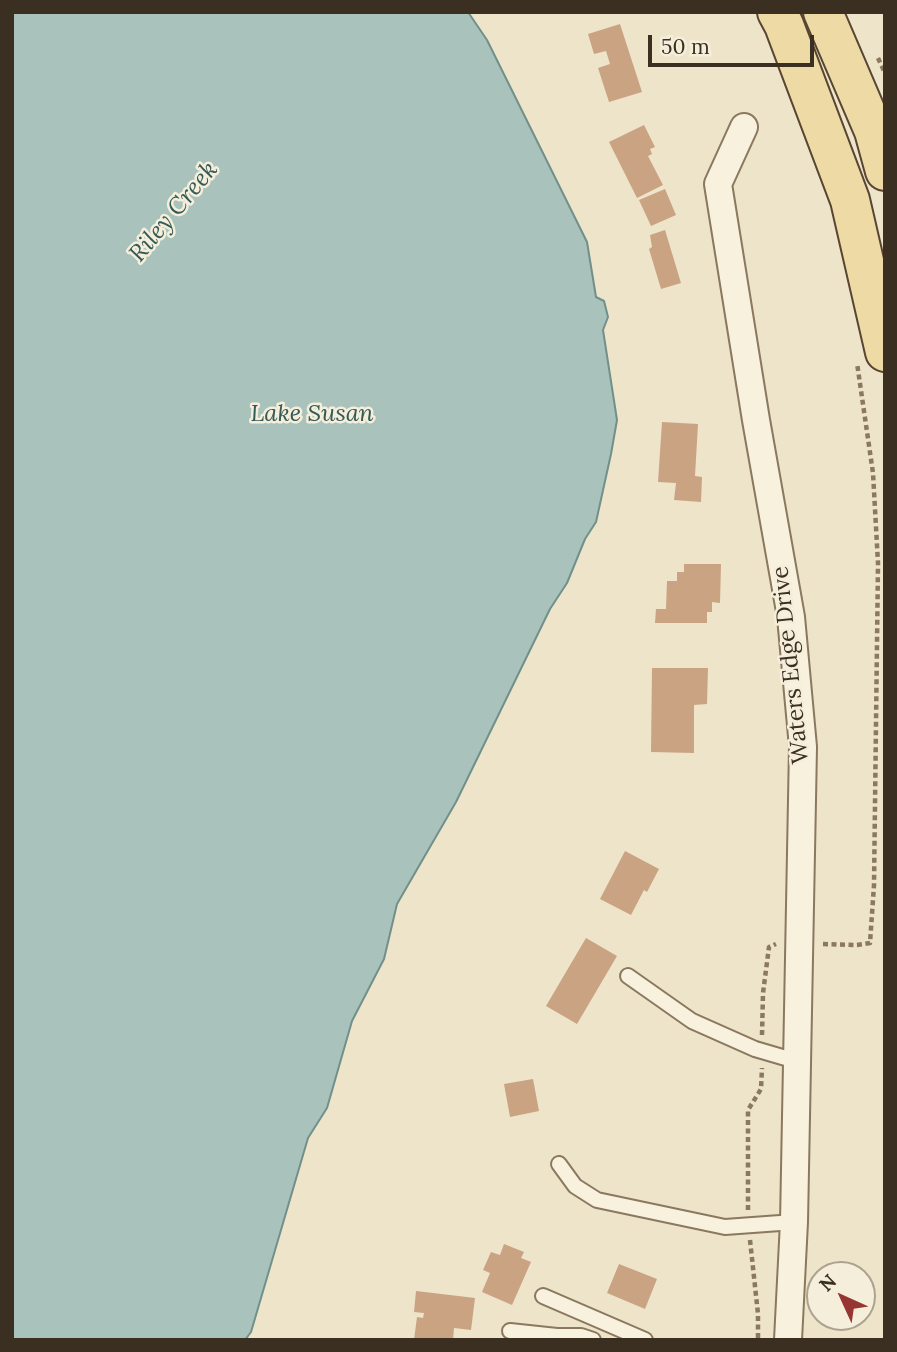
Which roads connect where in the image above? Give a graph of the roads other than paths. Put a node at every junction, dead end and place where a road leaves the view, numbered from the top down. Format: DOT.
graph roads {
  1 [pos="777,12"];
  2 [pos="823,12"];
  3 [pos="744,127"];
  4 [pos="885,171"];
  5 [pos="885,352"];
  6 [pos="628,976"];
  7 [pos="796,1061"];
  8 [pos="559,1164"];
  9 [pos="794,1222"];
  10 [pos="543,1296"];
  11 [pos="510,1331"];
  12 [pos="593,1340"];
  13 [pos="645,1340"];
  14 [pos="788,1340"];
  1 -- 5 [label="main road"];
  2 -- 4 [label="main road"];
  3 -- 7 [label="street, Waters Edge Drive"];
  6 -- 7 [label="lane"];
  7 -- 9 [label="street, Waters Edge Drive"];
  8 -- 9 [label="lane"];
  9 -- 14 [label="street, Waters Edge Drive"];
  10 -- 13 [label="lane"];
  11 -- 12 [label="lane"];
}
